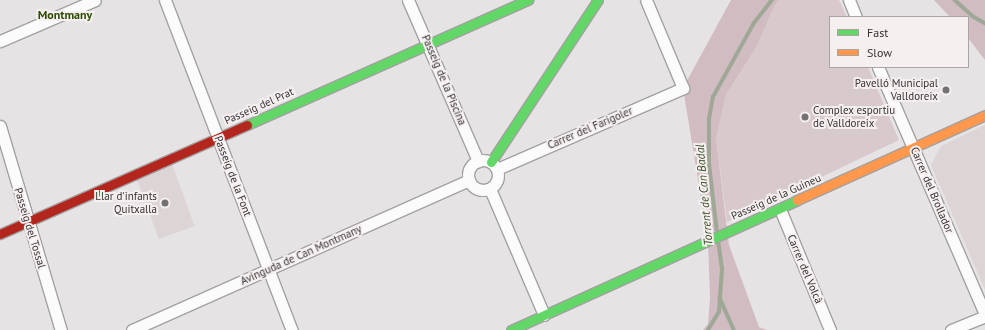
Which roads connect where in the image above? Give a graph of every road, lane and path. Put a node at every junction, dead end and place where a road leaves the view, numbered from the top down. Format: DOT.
graph roads {
  1 [pos="95,0"];
  2 [pos="165,0"];
  3 [pos="408,0"];
  4 [pos="528,0"];
  5 [pos="598,0"];
  6 [pos="646,0"];
  7 [pos="849,0"];
  8 [pos="856,16"];
  9 [pos="0,41"];
  10 [pos="428,44"];
  11 [pos="878,68"];
  12 [pos="985,115"];
  13 [pos="0,126"];
  14 [pos="218,137"];
  15 [pos="912,146"];
  16 [pos="478,161"];
  17 [pos="494,165"];
  18 [pos="469,180"];
  19 [pos="490,189"];
  20 [pos="780,209"];
  21 [pos="28,222"];
  22 [pos="0,234"];
  23 [pos="270,269"];
  24 [pos="544,315"];
  25 [pos="985,315"];
  26 [pos="61,330"];
  27 [pos="132,330"];
  28 [pos="292,330"];
  29 [pos="511,330"];
  30 [pos="830,330"];
  31 [pos="951,330"];
  1 -- 9 [label="street"];
  2 -- 14 [label="street, Passeig de la Font"];
  3 -- 10 [label="street, Passeig de la Piscina"];
  4 -- 10 [label="street, Passeig del Prat"];
  5 -- 17 [label="street"];
  6 -- 17 [label="street, Carrer del Farigoler"];
  7 -- 8 [label="street"];
  10 -- 14 [label="street, Passeig del Prat"];
  10 -- 16 [label="street, Passeig de la Piscina"];
  11 -- 15 [label="street, Carrer del Brollador"];
  12 -- 15 [label="street, Passeig de la Guineu"];
  13 -- 21 [label="street, Passeig del Tossal"];
  14 -- 21 [label="street, Passeig del Prat"];
  14 -- 23 [label="street, Passeig de la Font"];
  15 -- 20 [label="street, Passeig de la Guineu"];
  15 -- 25 [label="street, Carrer del Brollador"];
  16 -- 17 [label="street"];
  16 -- 18 [label="street"];
  17 -- 19 [label="street"];
  18 -- 19 [label="street"];
  18 -- 23 [label="street, Avinguda de Can Montmany"];
  19 -- 24 [label="street"];
  20 -- 24 [label="street, Passeig de la Guineu"];
  20 -- 30 [label="street, Carrer del Volcà"];
  21 -- 22 [label="street, Passeig del Prat"];
  21 -- 26 [label="street, Passeig del Tossal"];
  23 -- 27 [label="street, Avinguda de Can Montmany"];
  23 -- 28 [label="street, Passeig de la Font"];
  24 -- 29 [label="street, Passeig de la Guineu"];
  25 -- 31 [label="street"];
}
